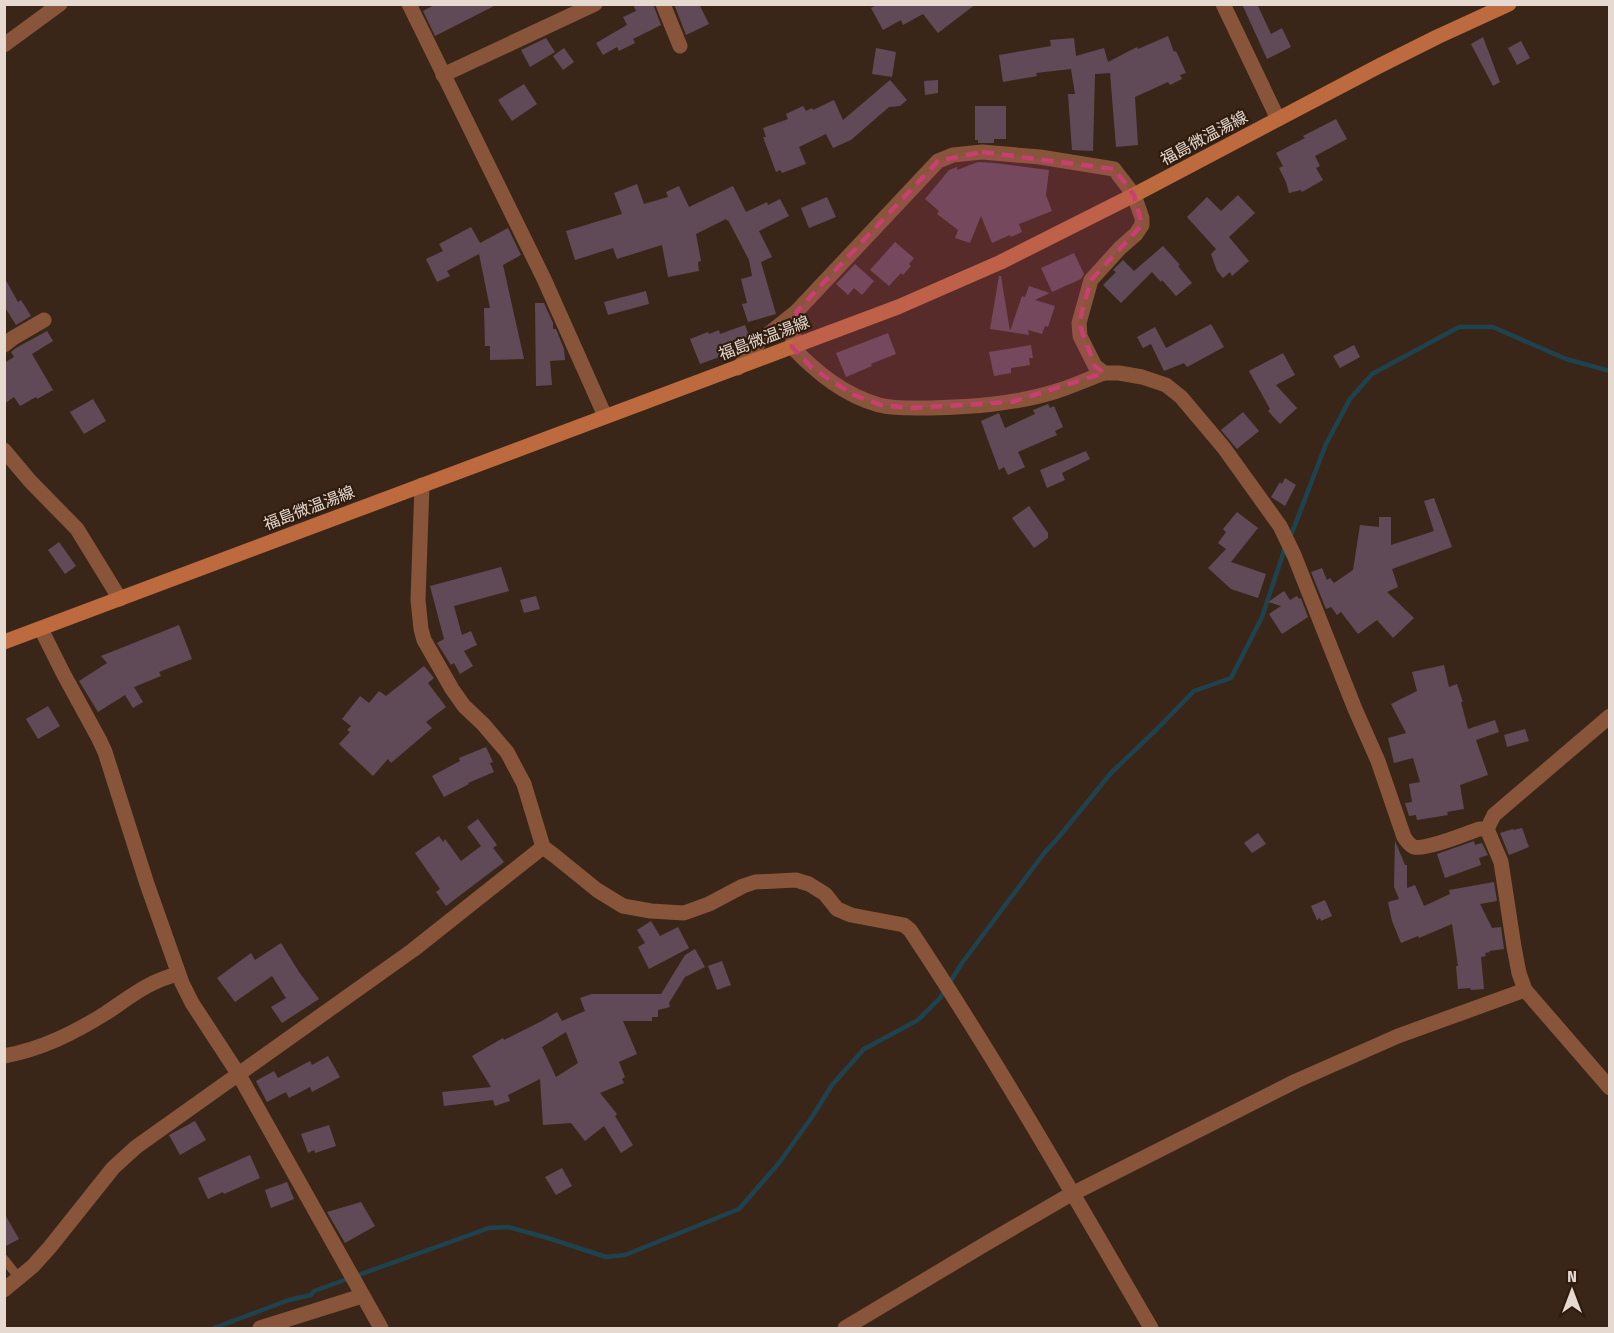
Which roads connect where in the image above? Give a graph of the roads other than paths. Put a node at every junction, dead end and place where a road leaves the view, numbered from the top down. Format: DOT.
graph roads {
  1 [pos="60,4"];
  2 [pos="409,4"];
  3 [pos="595,4"];
  4 [pos="663,4"];
  5 [pos="1223,4"];
  6 [pos="1509,4"];
  7 [pos="4,45"];
  8 [pos="680,46"];
  9 [pos="443,75"];
  10 [pos="1278,119"];
  11 [pos="1134,195"];
  12 [pos="797,311"];
  13 [pos="44,320"];
  14 [pos="4,345"];
  15 [pos="792,347"];
  16 [pos="738,368"];
  17 [pos="1104,373"];
  18 [pos="604,417"];
  19 [pos="4,450"];
  20 [pos="422,485"];
  21 [pos="120,599"];
  22 [pos="41,629"];
  23 [pos="4,642"];
  24 [pos="1610,717"];
  25 [pos="1487,829"];
  26 [pos="543,848"];
  27 [pos="178,974"];
  28 [pos="1525,990"];
  29 [pos="4,1056"];
  30 [pos="239,1075"];
  31 [pos="1610,1088"];
  32 [pos="1072,1194"];
  33 [pos="4,1259"];
  34 [pos="19,1278"];
  35 [pos="4,1290"];
  36 [pos="362,1296"];
  37 [pos="260,1329"];
  38 [pos="381,1329"];
  39 [pos="845,1329"];
  40 [pos="1151,1329"];
  1 -- 7 [label="street"];
  2 -- 9 [label="street"];
  3 -- 9 [label="street"];
  4 -- 8 [label="street"];
  5 -- 10 [label="street"];
  6 -- 10 [label="main road, 福島微温湯線"];
  9 -- 18 [label="street"];
  10 -- 11 [label="main road, 福島微温湯線"];
  11 -- 12 [label="street"];
  11 -- 15 [label="main road, 福島微温湯線"];
  11 -- 17 [label="street"];
  12 -- 15 [label="street"];
  12 -- 16 [label="street"];
  13 -- 14 [label="street"];
  15 -- 16 [label="main road, 福島微温湯線"];
  15 -- 17 [label="street"];
  16 -- 18 [label="main road, 福島微温湯線"];
  17 -- 25 [label="street"];
  18 -- 20 [label="main road, 福島微温湯線"];
  19 -- 21 [label="street"];
  20 -- 21 [label="main road, 福島微温湯線"];
  20 -- 26 [label="street"];
  21 -- 22 [label="main road, 福島微温湯線"];
  22 -- 23 [label="main road, 福島微温湯線"];
  22 -- 27 [label="street"];
  24 -- 25 [label="street"];
  25 -- 28 [label="street"];
  26 -- 30 [label="street"];
  26 -- 32 [label="street"];
  27 -- 29 [label="street"];
  27 -- 30 [label="street"];
  28 -- 31 [label="street"];
  28 -- 32 [label="street"];
  30 -- 34 [label="street"];
  30 -- 36 [label="street"];
  32 -- 39 [label="street"];
  32 -- 40 [label="street"];
  33 -- 34 [label="lane"];
  34 -- 35 [label="street"];
  36 -- 37 [label="street"];
  36 -- 38 [label="street"];
}
